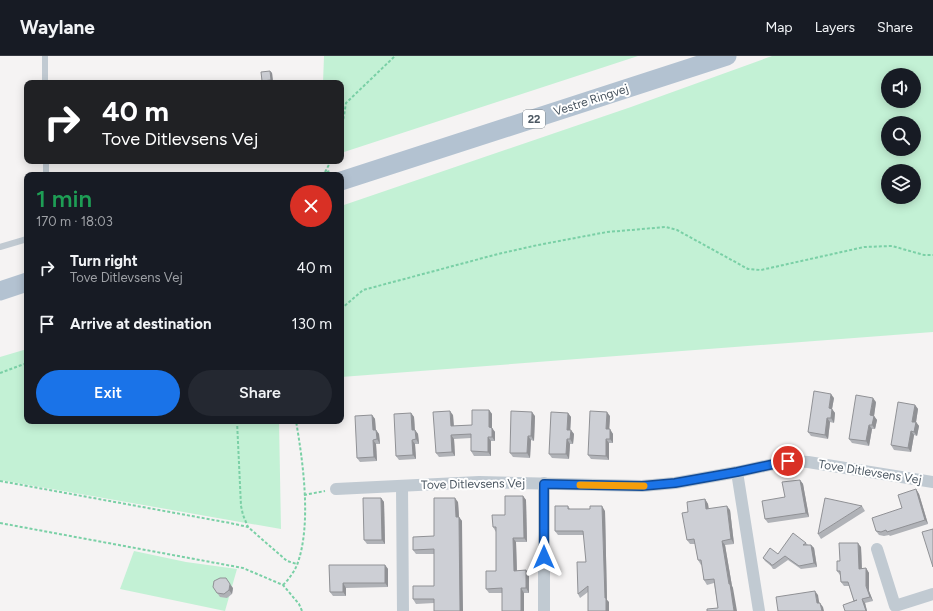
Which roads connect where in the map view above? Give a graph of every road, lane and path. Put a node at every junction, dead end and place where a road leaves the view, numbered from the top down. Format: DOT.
graph roads {
  1 [pos="46,56"];
  2 [pos="395,56"];
  3 [pos="726,56"];
  4 [pos="45,80"];
  5 [pos="344,116"];
  6 [pos="344,174"];
  7 [pos="24,240"];
  8 [pos="0,247"];
  9 [pos="933,254"];
  10 [pos="24,283"];
  11 [pos="0,291"];
  12 [pos="344,306"];
  13 [pos="24,365"];
  14 [pos="0,373"];
  15 [pos="237,424"];
  16 [pos="296,424"];
  17 [pos="737,472"];
  18 [pos="0,481"];
  19 [pos="933,482"];
  20 [pos="544,484"];
  21 [pos="402,486"];
  22 [pos="336,489"];
  23 [pos="304,495"];
  24 [pos="0,523"];
  25 [pos="248,527"];
  26 [pos="877,549"];
  27 [pos="297,564"];
  28 [pos="283,585"];
  29 [pos="933,594"];
  30 [pos="302,611"];
  31 [pos="403,611"];
  32 [pos="544,611"];
  33 [pos="759,611"];
  1 -- 4 [label="lane"];
  2 -- 5 [label="path"];
  3 -- 6 [label="main road, Vestre Ringvej / 22"];
  7 -- 8 [label="lane"];
  9 -- 12 [label="path"];
  10 -- 11 [label="main road"];
  13 -- 14 [label="path"];
  15 -- 25 [label="path"];
  16 -- 23 [label="path"];
  17 -- 19 [label="street, Tove Ditlevsens Vej"];
  17 -- 20 [label="street, Tove Ditlevsens Vej"];
  17 -- 33 [label="street"];
  18 -- 25 [label="path"];
  20 -- 21 [label="street, Tove Ditlevsens Vej"];
  20 -- 32 [label="street"];
  21 -- 22 [label="street, Tove Ditlevsens Vej"];
  21 -- 31 [label="street"];
  22 -- 23 [label="path"];
  23 -- 27 [label="path"];
  24 -- 28 [label="path"];
  25 -- 27 [label="path"];
  26 -- 29 [label="street"];
  27 -- 28 [label="path"];
  28 -- 30 [label="path"];
}
